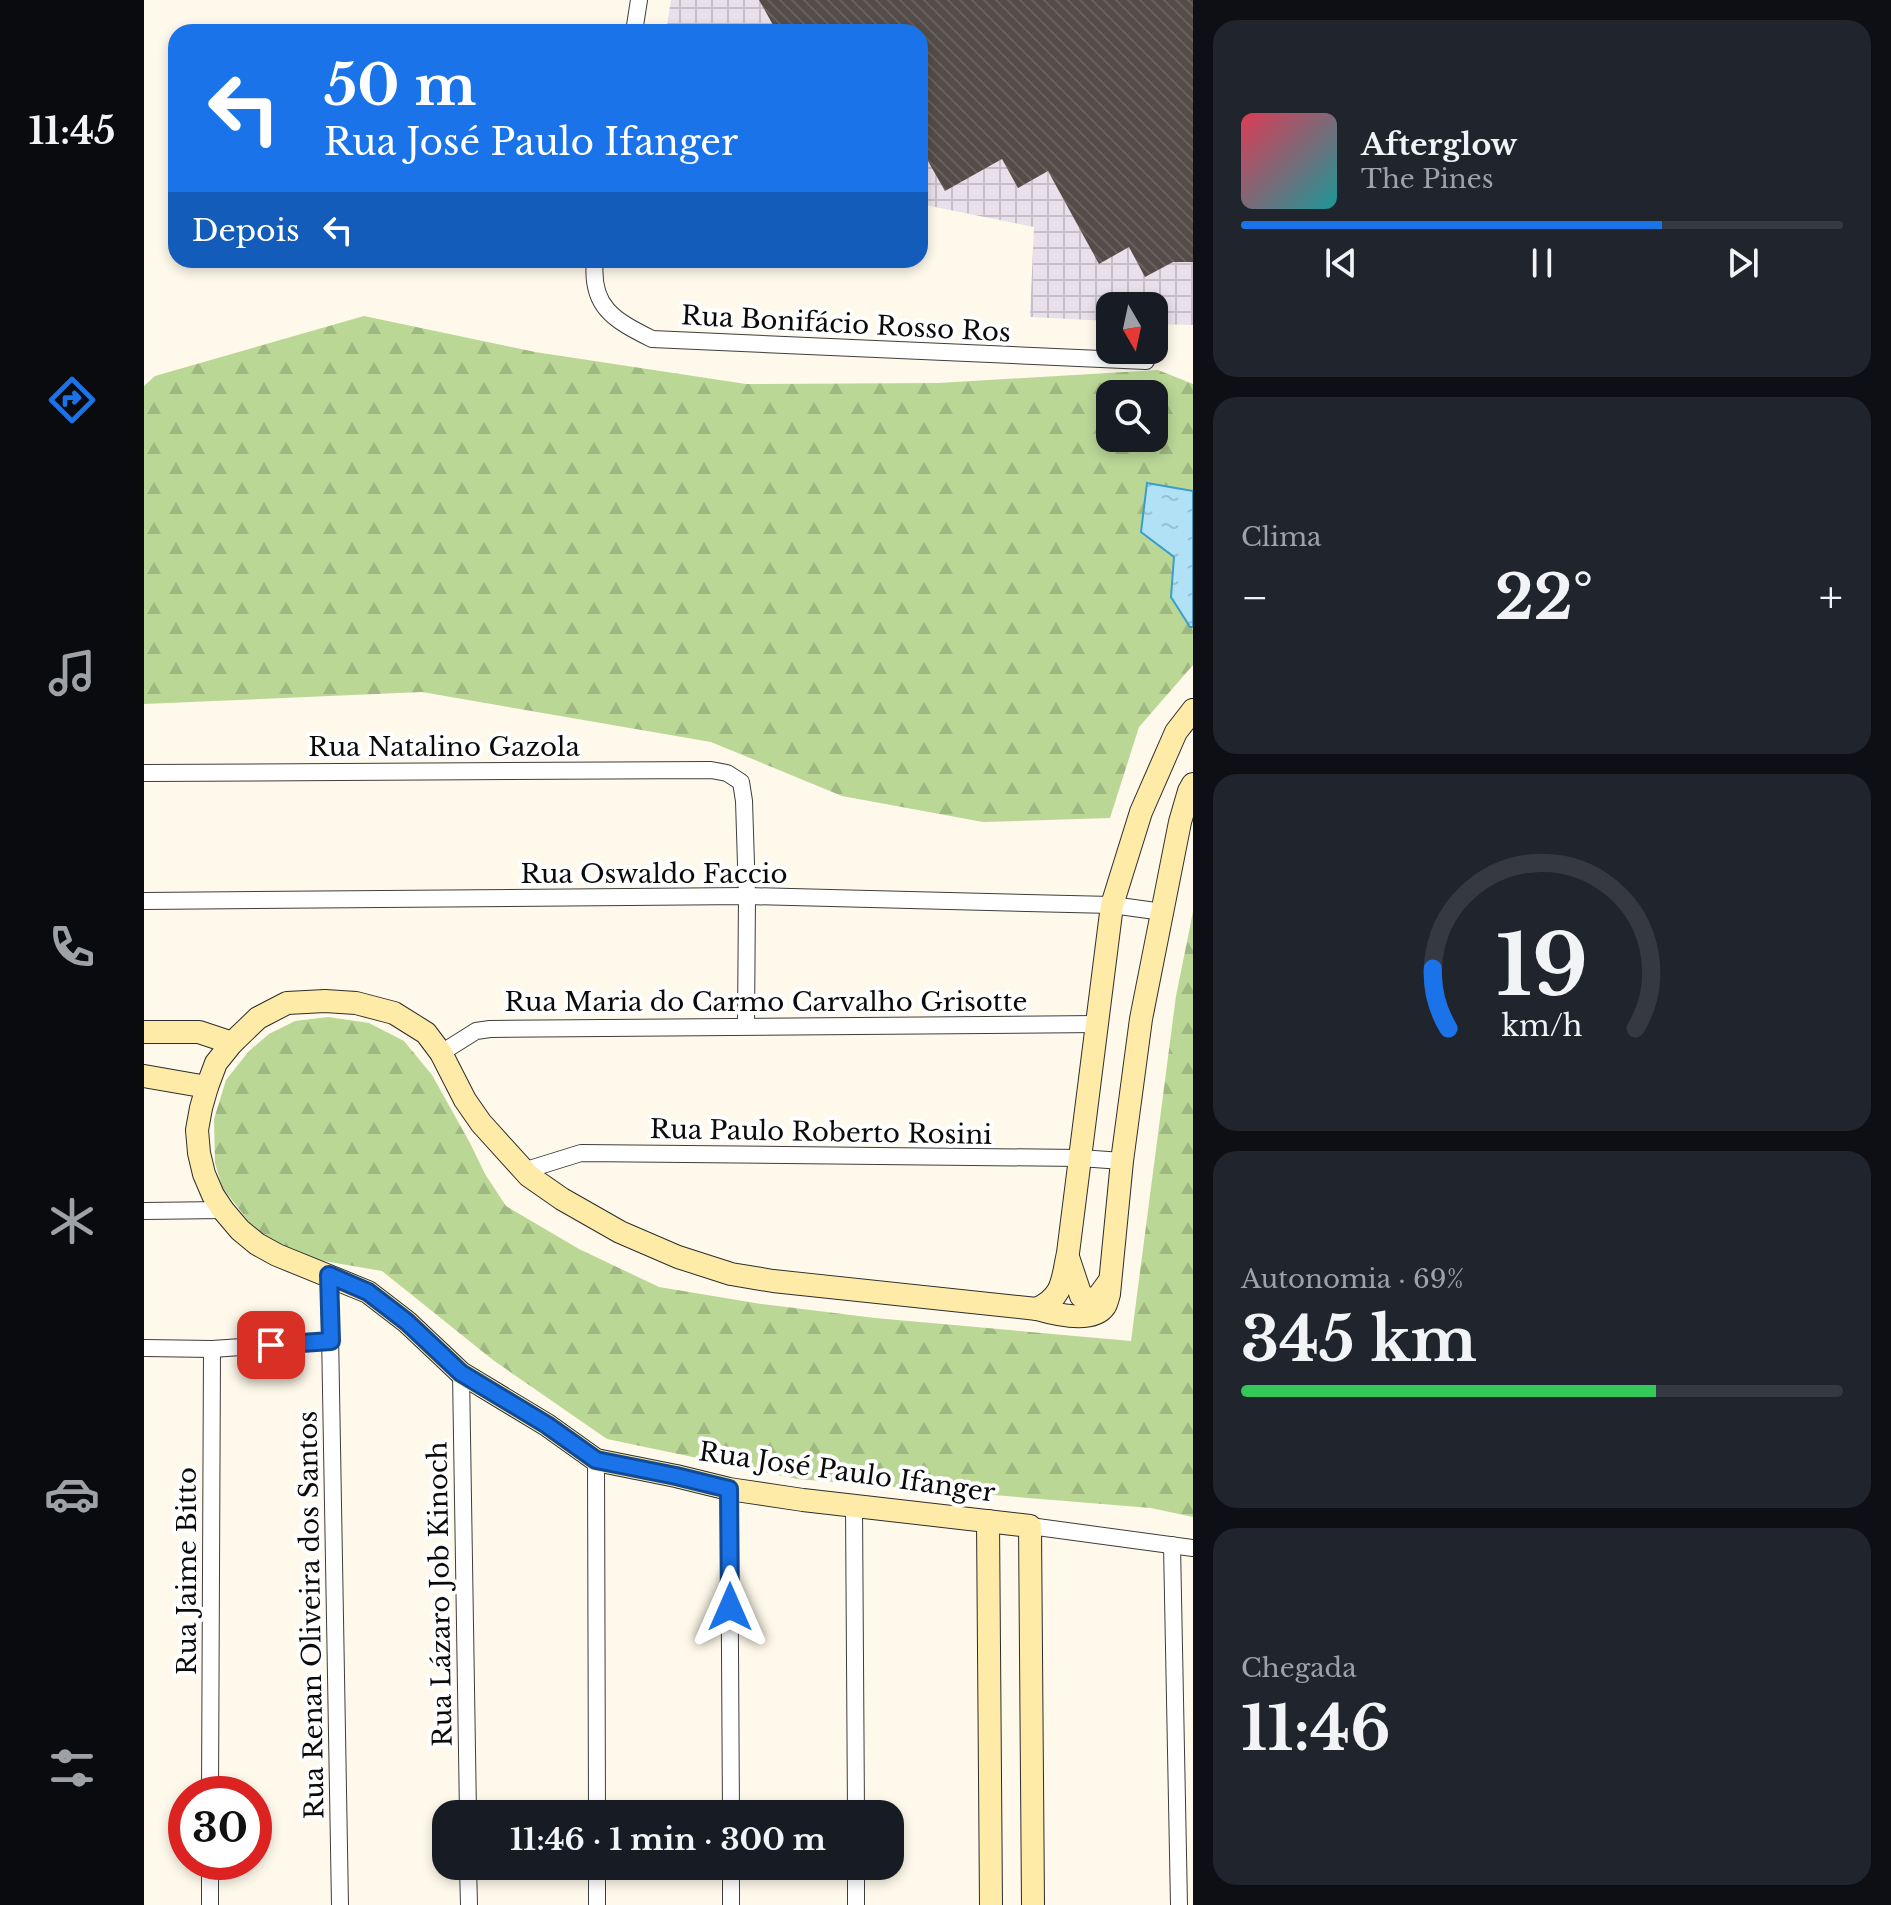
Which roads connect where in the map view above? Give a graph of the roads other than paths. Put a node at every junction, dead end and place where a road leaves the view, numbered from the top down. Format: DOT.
graph roads {
  1 [pos="639,0"];
  2 [pos="635,24"];
  3 [pos="594,268"];
  4 [pos="1096,359"];
  5 [pos="1193,710"];
  6 [pos="144,773"];
  7 [pos="1193,784"];
  8 [pos="747,896"];
  9 [pos="144,901"];
  10 [pos="1112,905"];
  11 [pos="1163,912"];
  12 [pos="1098,1024"];
  13 [pos="746,1025"];
  14 [pos="144,1032"];
  15 [pos="232,1043"];
  16 [pos="441,1053"];
  17 [pos="144,1076"];
  18 [pos="207,1087"];
  19 [pos="1080,1158"];
  20 [pos="1122,1161"];
  21 [pos="523,1171"];
  22 [pos="223,1210"];
  23 [pos="144,1211"];
  24 [pos="1068,1256"];
  25 [pos="329,1275"];
  26 [pos="1111,1276"];
  27 [pos="1037,1309"];
  28 [pos="331,1341"];
  29 [pos="144,1348"];
  30 [pos="212,1349"];
  31 [pos="461,1373"];
  32 [pos="596,1460"];
  33 [pos="729,1489"];
  34 [pos="854,1506"];
  35 [pos="988,1521"];
  36 [pos="1030,1526"];
  37 [pos="1172,1545"];
  38 [pos="1193,1548"];
  39 [pos="210,1776"];
  40 [pos="468,1800"];
  41 [pos="597,1800"];
  42 [pos="731,1800"];
  43 [pos="856,1800"];
  44 [pos="210,1880"];
  45 [pos="468,1880"];
  46 [pos="597,1880"];
  47 [pos="731,1880"];
  48 [pos="856,1880"];
  49 [pos="210,1905"];
  50 [pos="340,1905"];
  51 [pos="469,1905"];
  52 [pos="597,1905"];
  53 [pos="731,1905"];
  54 [pos="856,1905"];
  55 [pos="991,1905"];
  56 [pos="1033,1905"];
  57 [pos="1179,1905"];
  1 -- 2 [label="street"];
  3 -- 4 [label="street, Rua Bonifácio Rosso Ros"];
  5 -- 10 [label="main road"];
  6 -- 8 [label="street, Rua Natalino Gazola"];
  7 -- 11 [label="main road"];
  8 -- 9 [label="street, Rua Oswaldo Faccio"];
  8 -- 10 [label="street, Rua Oswaldo Faccio"];
  8 -- 13 [label="street"];
  10 -- 11 [label="street, Rua Oswaldo Faccio"];
  10 -- 12 [label="main road"];
  11 -- 20 [label="main road"];
  12 -- 13 [label="street, Rua Maria do Carmo Carvalho Grisotte"];
  12 -- 19 [label="main road"];
  13 -- 16 [label="street, Rua Maria do Carmo Carvalho Grisotte"];
  14 -- 15 [label="main road"];
  15 -- 16 [label="main road, Rua José Paulo Ifanger"];
  15 -- 18 [label="main road, Rua José Paulo Ifanger"];
  16 -- 21 [label="main road, Rua José Paulo Ifanger"];
  17 -- 18 [label="main road"];
  18 -- 22 [label="main road, Rua José Paulo Ifanger"];
  19 -- 20 [label="street, Rua Paulo Roberto Rosini"];
  19 -- 21 [label="street, Rua Paulo Roberto Rosini"];
  19 -- 24 [label="main road"];
  20 -- 26 [label="main road"];
  21 -- 27 [label="main road, Rua José Paulo Ifanger"];
  22 -- 23 [label="street"];
  22 -- 25 [label="main road, Rua José Paulo Ifanger"];
  24 -- 26 [label="main road"];
  24 -- 27 [label="main road"];
  25 -- 28 [label="street, Rua Renan Oliveira dos Santos"];
  25 -- 31 [label="main road, Rua José Paulo Ifanger"];
  26 -- 27 [label="main road, Rua José Paulo Ifanger"];
  28 -- 30 [label="street"];
  28 -- 50 [label="street, Rua Renan Oliveira dos Santos"];
  29 -- 30 [label="street"];
  30 -- 39 [label="street, Rua Jaime Bitto"];
  31 -- 32 [label="main road, Rua José Paulo Ifanger"];
  31 -- 40 [label="street, Rua Lázaro Job Kinoch"];
  32 -- 33 [label="main road, Rua José Paulo Ifanger"];
  32 -- 41 [label="street"];
  33 -- 34 [label="main road, Rua José Paulo Ifanger"];
  33 -- 42 [label="street"];
  34 -- 35 [label="main road, Rua José Paulo Ifanger"];
  34 -- 43 [label="street"];
  35 -- 36 [label="main road, Rua José Paulo Ifanger"];
  35 -- 55 [label="main road"];
  36 -- 37 [label="street, Rua José Paulo Ifanger"];
  36 -- 56 [label="main road"];
  37 -- 38 [label="street, Rua José Paulo Ifanger"];
  37 -- 57 [label="street"];
  44 -- 49 [label="street"];
  45 -- 51 [label="street"];
  46 -- 52 [label="street"];
  47 -- 53 [label="street"];
  48 -- 54 [label="street"];
}
